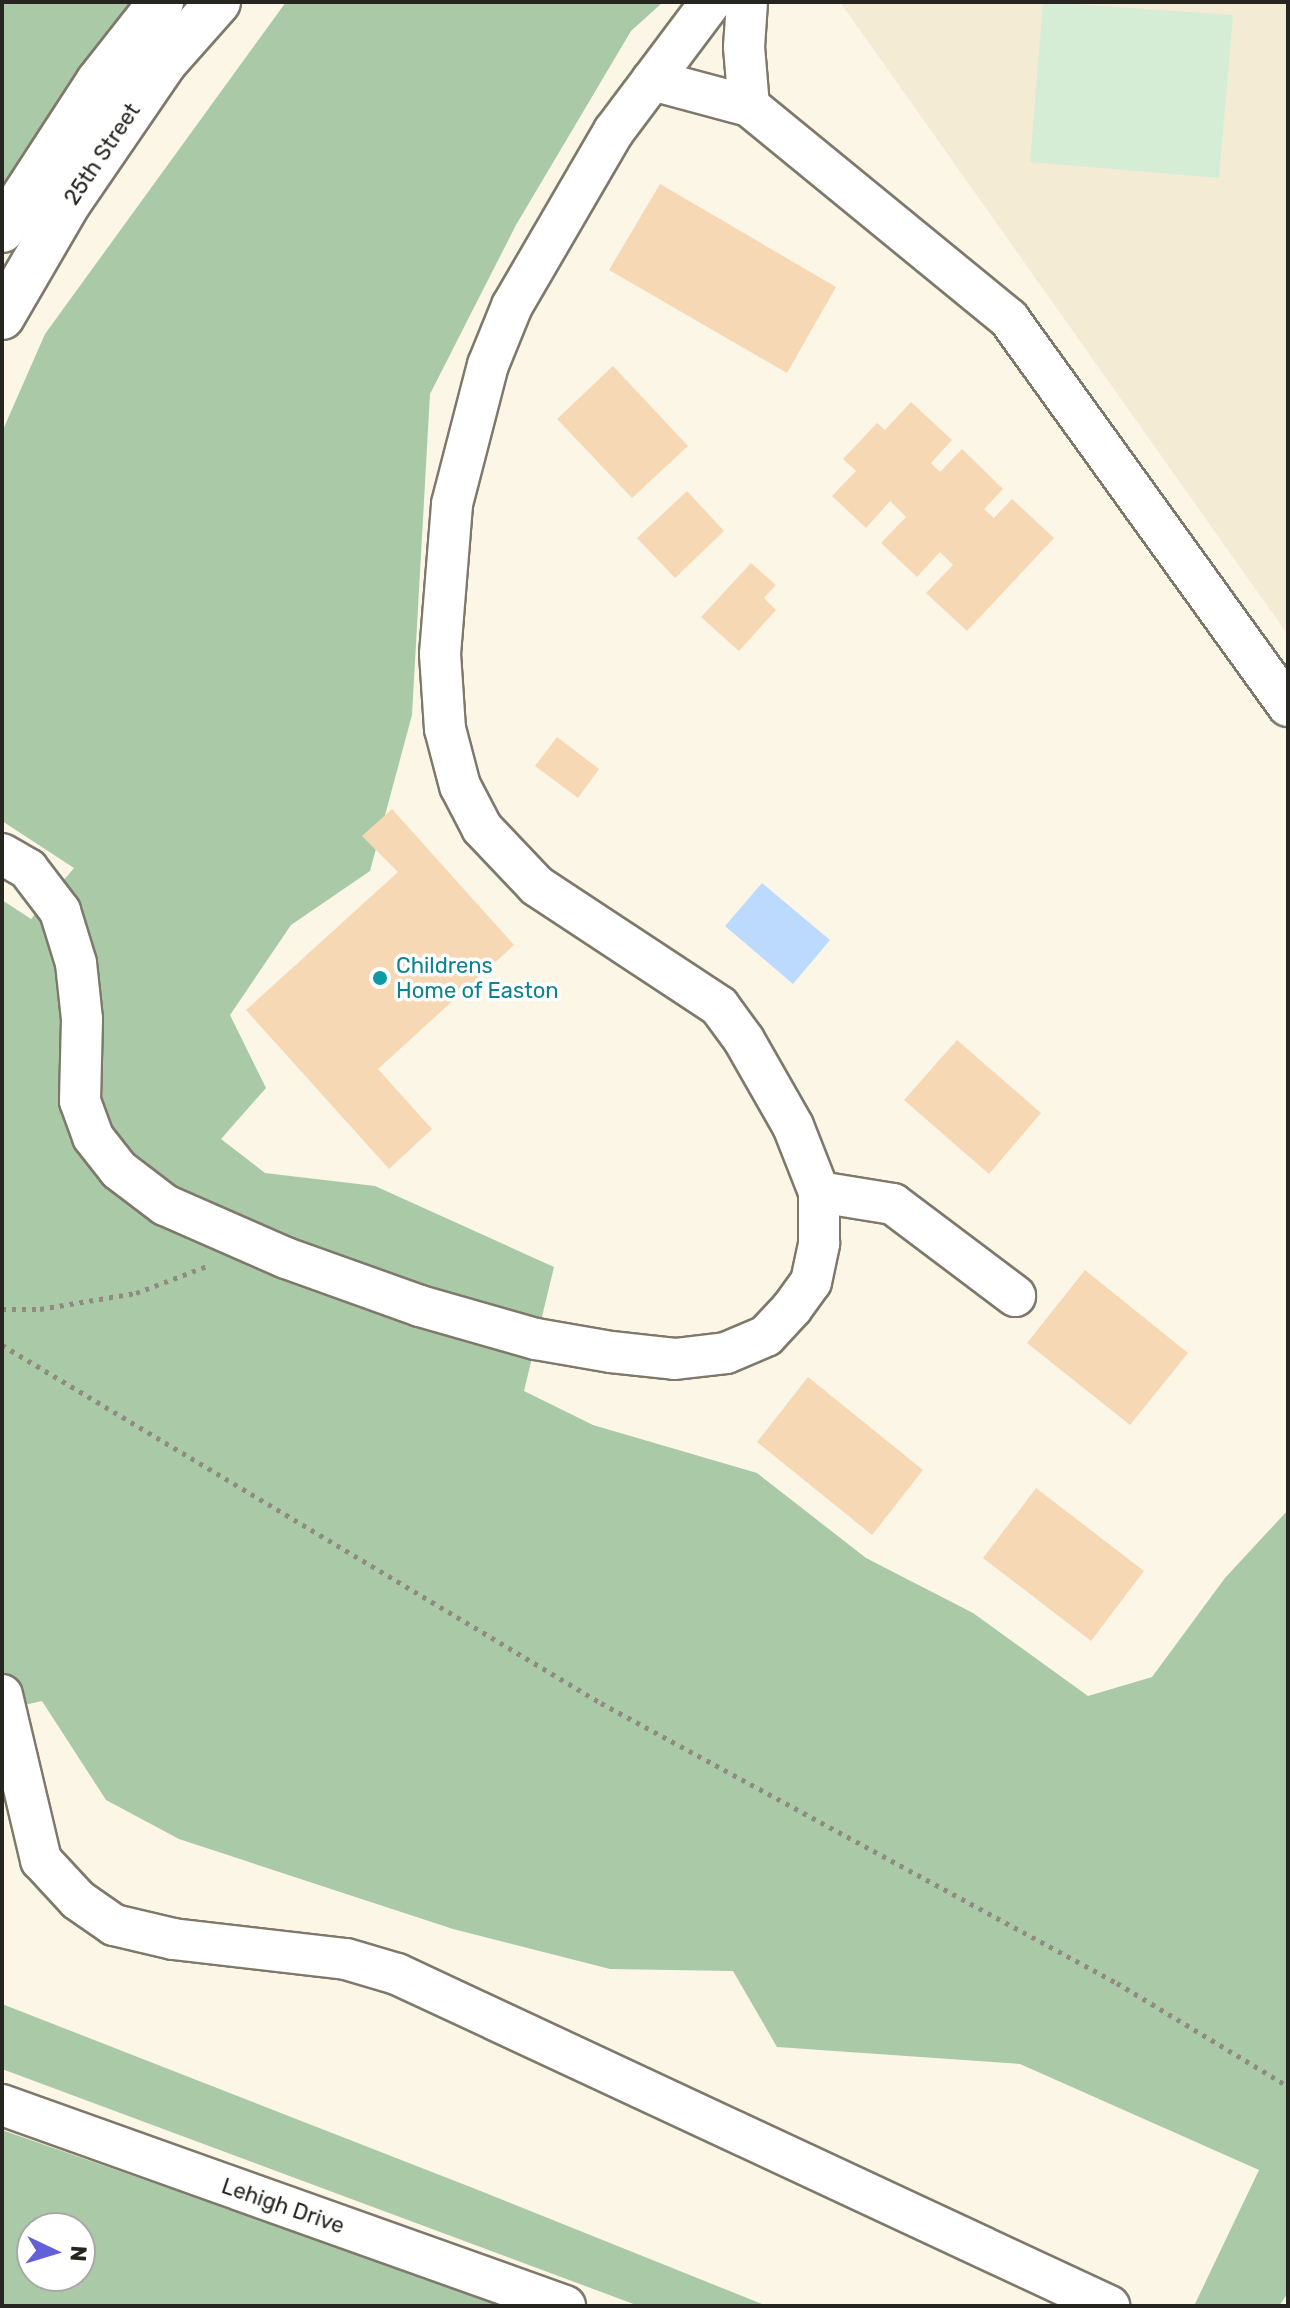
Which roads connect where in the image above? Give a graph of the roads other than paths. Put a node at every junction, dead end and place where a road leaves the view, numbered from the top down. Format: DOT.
graph roads {
  1 [pos="161,2"];
  2 [pos="218,2"];
  3 [pos="711,2"];
  4 [pos="747,2"];
  5 [pos="652,80"];
  6 [pos="749,106"];
  7 [pos="2,230"];
  8 [pos="2,317"];
  9 [pos="1288,706"];
  10 [pos="2,854"];
  11 [pos="819,1192"];
  12 [pos="1015,1296"];
  13 [pos="2,1695"];
  14 [pos="2,2105"];
  15 [pos="565,2306"];
  16 [pos="1109,2306"];
  1 -- 7 [label="main road, 25th Street"];
  2 -- 8 [label="main road, 25th Street"];
  3 -- 5 [label="street"];
  4 -- 6 [label="street"];
  5 -- 6 [label="street"];
  5 -- 11 [label="street"];
  6 -- 9 [label="street"];
  10 -- 11 [label="street"];
  11 -- 12 [label="street"];
  13 -- 16 [label="street"];
  14 -- 15 [label="street, Lehigh Drive"];
}
